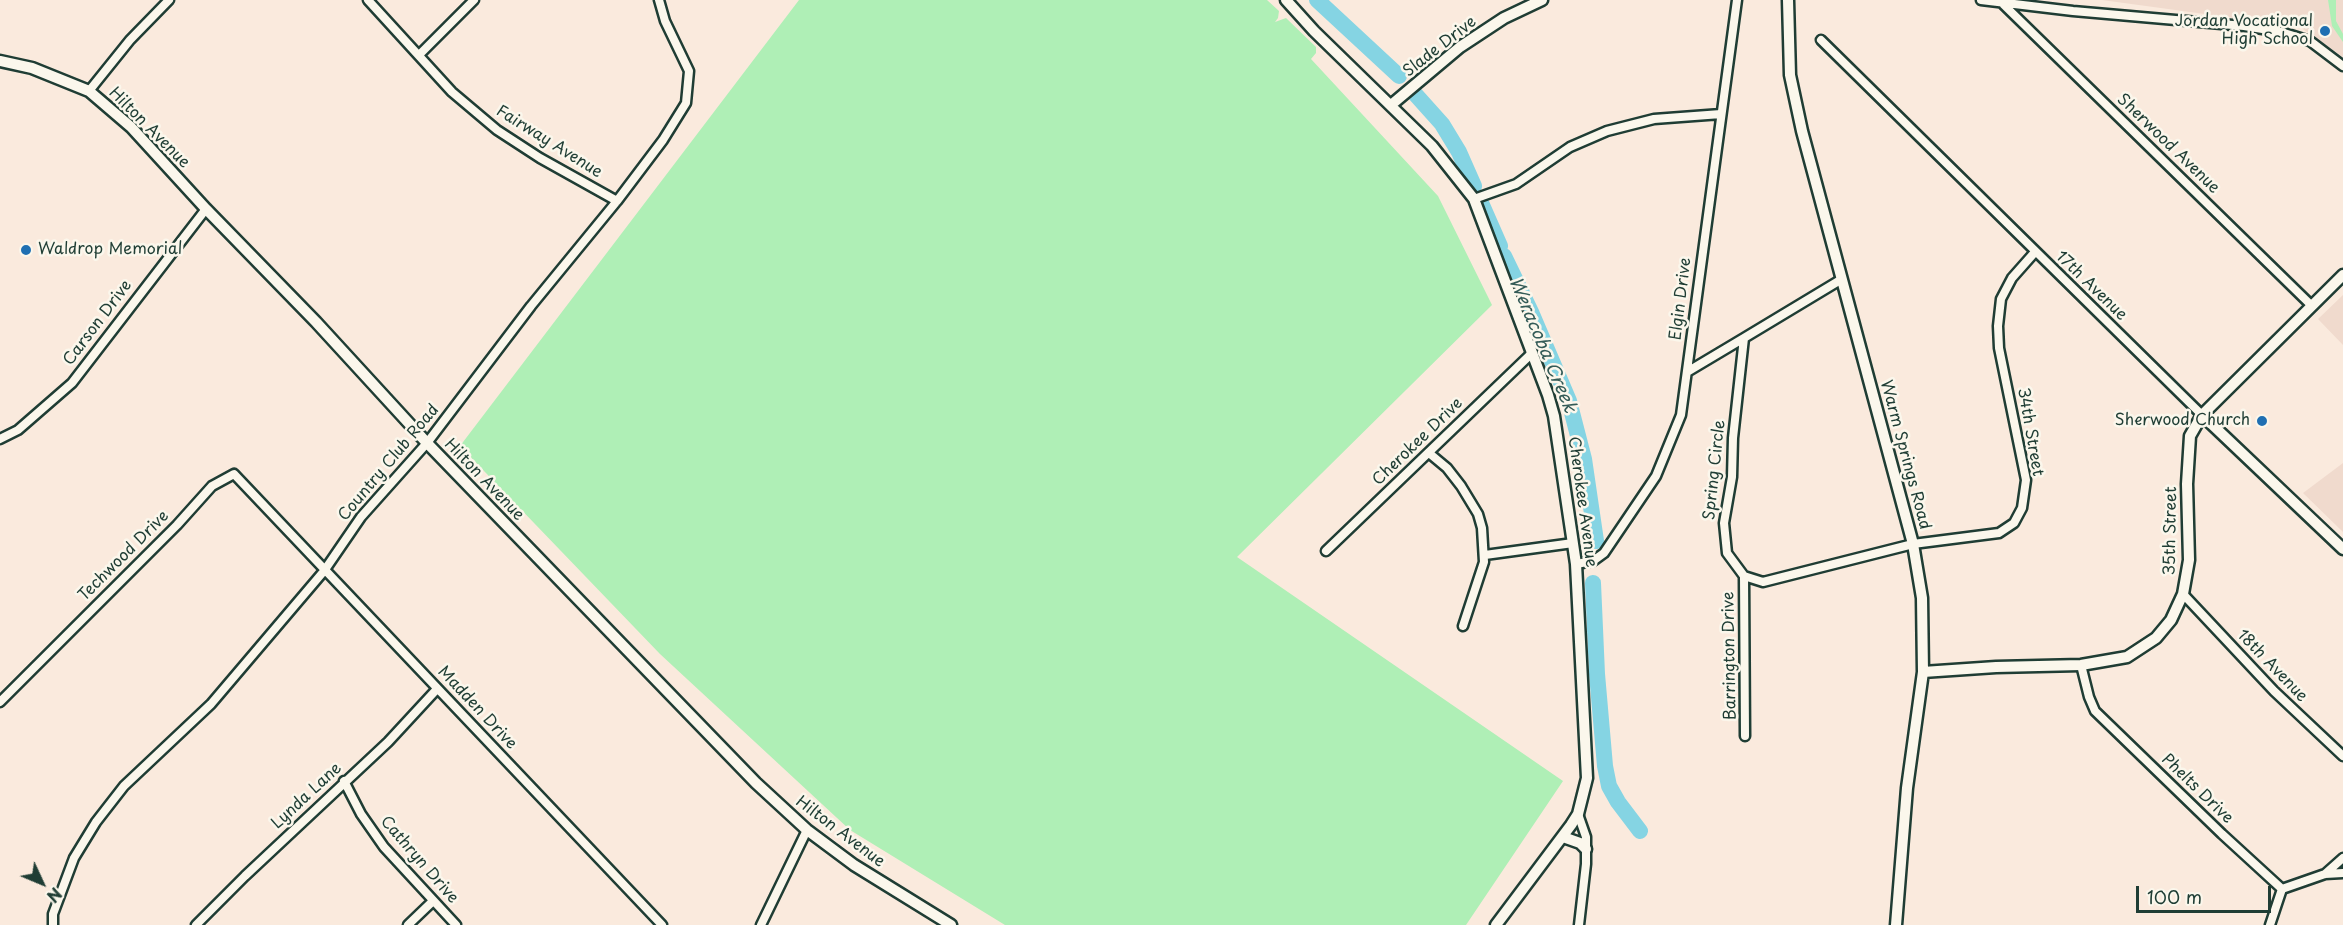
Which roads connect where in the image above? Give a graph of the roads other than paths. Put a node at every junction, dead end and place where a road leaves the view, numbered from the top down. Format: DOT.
graph roads {
  1 [pos="169,0"];
  2 [pos="368,0"];
  3 [pos="474,0"];
  4 [pos="659,0"];
  5 [pos="1286,0"];
  6 [pos="1542,0"];
  7 [pos="1737,0"];
  8 [pos="1788,0"];
  9 [pos="1981,0"];
  10 [pos="1986,0"];
  11 [pos="2003,4"];
  12 [pos="1821,40"];
  13 [pos="419,55"];
  14 [pos="0,61"];
  15 [pos="2343,66"];
  16 [pos="89,91"];
  17 [pos="1391,105"];
  18 [pos="1721,114"];
  19 [pos="1474,199"];
  20 [pos="617,201"];
  21 [pos="206,209"];
  22 [pos="2035,252"];
  23 [pos="2343,275"];
  24 [pos="1842,279"];
  25 [pos="2312,306"];
  26 [pos="1744,338"];
  27 [pos="1531,354"];
  28 [pos="1687,372"];
  29 [pos="2202,415"];
  30 [pos="0,439"];
  31 [pos="427,443"];
  32 [pos="1429,453"];
  33 [pos="270,513"];
  34 [pos="1573,543"];
  35 [pos="1913,544"];
  36 [pos="2343,549"];
  37 [pos="1326,551"];
  38 [pos="1485,555"];
  39 [pos="1576,564"];
  40 [pos="324,571"];
  41 [pos="1744,576"];
  42 [pos="2183,594"];
  43 [pos="1463,626"];
  44 [pos="2081,665"];
  45 [pos="1923,672"];
  46 [pos="437,689"];
  47 [pos="0,702"];
  48 [pos="1745,736"];
  49 [pos="2343,756"];
  50 [pos="344,782"];
  51 [pos="1578,814"];
  52 [pos="807,830"];
  53 [pos="1563,837"];
  54 [pos="1586,849"];
  55 [pos="2343,858"];
  56 [pos="2343,873"];
  57 [pos="2325,874"];
  58 [pos="2282,889"];
  59 [pos="433,901"];
  60 [pos="53,925"];
  61 [pos="196,925"];
  62 [pos="408,925"];
  63 [pos="456,925"];
  64 [pos="662,925"];
  65 [pos="761,925"];
  66 [pos="951,925"];
  67 [pos="1496,925"];
  68 [pos="1580,925"];
  69 [pos="1896,925"];
  70 [pos="2270,925"];
  1 -- 16 [label="street"];
  2 -- 13 [label="street, Fairway Avenue"];
  3 -- 13 [label="street"];
  4 -- 20 [label="street, Country Club Road"];
  5 -- 17 [label="street, Cherokee Avenue"];
  6 -- 17 [label="street, Slade Drive"];
  7 -- 18 [label="street, Elgin Drive"];
  8 -- 24 [label="street, Warm Springs Road"];
  9 -- 10 [label="street"];
  10 -- 11 [label="street"];
  11 -- 15 [label="street"];
  11 -- 25 [label="street, Sherwood Avenue"];
  12 -- 22 [label="street, 17th Avenue"];
  13 -- 20 [label="street, Fairway Avenue"];
  14 -- 16 [label="street, Hilton Avenue"];
  16 -- 21 [label="street, Hilton Avenue"];
  17 -- 19 [label="street, Cherokee Avenue"];
  18 -- 19 [label="street"];
  18 -- 28 [label="street, Elgin Drive"];
  19 -- 27 [label="street, Cherokee Avenue"];
  20 -- 31 [label="street, Country Club Road"];
  21 -- 30 [label="street, Carson Drive"];
  21 -- 31 [label="street, Hilton Avenue"];
  22 -- 29 [label="street, 17th Avenue"];
  22 -- 35 [label="street, 34th Street"];
  23 -- 25 [label="street, 35th Street"];
  24 -- 26 [label="street"];
  24 -- 35 [label="street, Warm Springs Road"];
  25 -- 29 [label="street, 35th Street"];
  26 -- 28 [label="street"];
  26 -- 41 [label="street, Spring Circle"];
  27 -- 32 [label="street, Cherokee Drive"];
  27 -- 34 [label="street, Cherokee Avenue"];
  28 -- 39 [label="street, Elgin Drive"];
  29 -- 36 [label="street, 17th Avenue"];
  29 -- 42 [label="street, 35th Street"];
  31 -- 40 [label="street, Country Club Road"];
  31 -- 52 [label="street, Hilton Avenue"];
  32 -- 37 [label="street, Cherokee Drive"];
  32 -- 38 [label="street"];
  33 -- 40 [label="street, Madden Drive"];
  33 -- 47 [label="street, Techwood Drive"];
  34 -- 38 [label="street"];
  34 -- 39 [label="street, Cherokee Avenue"];
  35 -- 41 [label="street"];
  35 -- 45 [label="street, Warm Springs Road"];
  38 -- 43 [label="street"];
  39 -- 51 [label="street, Cherokee Avenue"];
  40 -- 46 [label="street, Madden Drive"];
  40 -- 60 [label="street, Country Club Road"];
  41 -- 48 [label="street, Barrington Drive"];
  42 -- 44 [label="street, 35th Street"];
  42 -- 49 [label="street, 18th Avenue"];
  44 -- 45 [label="street, 35th Street"];
  44 -- 58 [label="street, Phelts Drive"];
  45 -- 69 [label="street, Warm Springs Road"];
  46 -- 50 [label="street, Lynda Lane"];
  46 -- 64 [label="street, Madden Drive"];
  50 -- 59 [label="street, Cathryn Drive"];
  50 -- 61 [label="street, Lynda Lane"];
  51 -- 53 [label="street, Cherokee Avenue"];
  51 -- 54 [label="street"];
  52 -- 65 [label="street"];
  52 -- 66 [label="street, Hilton Avenue"];
  53 -- 54 [label="street"];
  53 -- 67 [label="street, Cherokee Avenue"];
  54 -- 68 [label="street"];
  55 -- 57 [label="street"];
  56 -- 57 [label="street"];
  57 -- 58 [label="street"];
  58 -- 70 [label="street"];
  59 -- 62 [label="street"];
  59 -- 63 [label="street, Cathryn Drive"];
}
